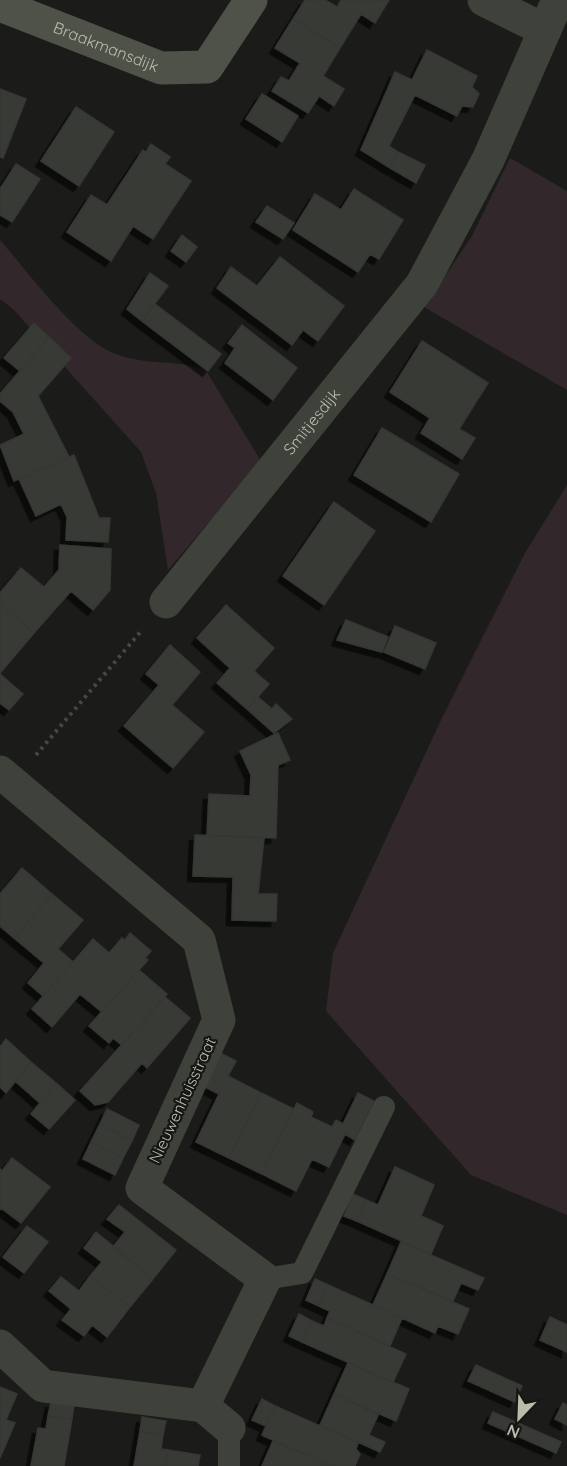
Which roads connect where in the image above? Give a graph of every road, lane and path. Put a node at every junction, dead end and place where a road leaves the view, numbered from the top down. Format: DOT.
graph roads {
  1 [pos="251,0"];
  2 [pos="484,0"];
  3 [pos="558,0"];
  4 [pos="0,5"];
  5 [pos="545,30"];
  6 [pos="166,602"];
  7 [pos="6,777"];
  8 [pos="384,1107"];
  9 [pos="265,1279"];
  10 [pos="0,1346"];
  11 [pos="203,1406"];
  12 [pos="229,1428"];
  13 [pos="229,1466"];
  1 -- 4 [label="street, Braakmansdijk"];
  2 -- 5 [label="street"];
  3 -- 5 [label="street, Smitjesdijk"];
  5 -- 6 [label="street, Smitjesdijk"];
  6 -- 7 [label="path"];
  7 -- 9 [label="street, Nieuwenhuisstraat"];
  8 -- 9 [label="lane"];
  9 -- 11 [label="street"];
  10 -- 11 [label="street"];
  11 -- 12 [label="street"];
  12 -- 13 [label="lane"];
}
